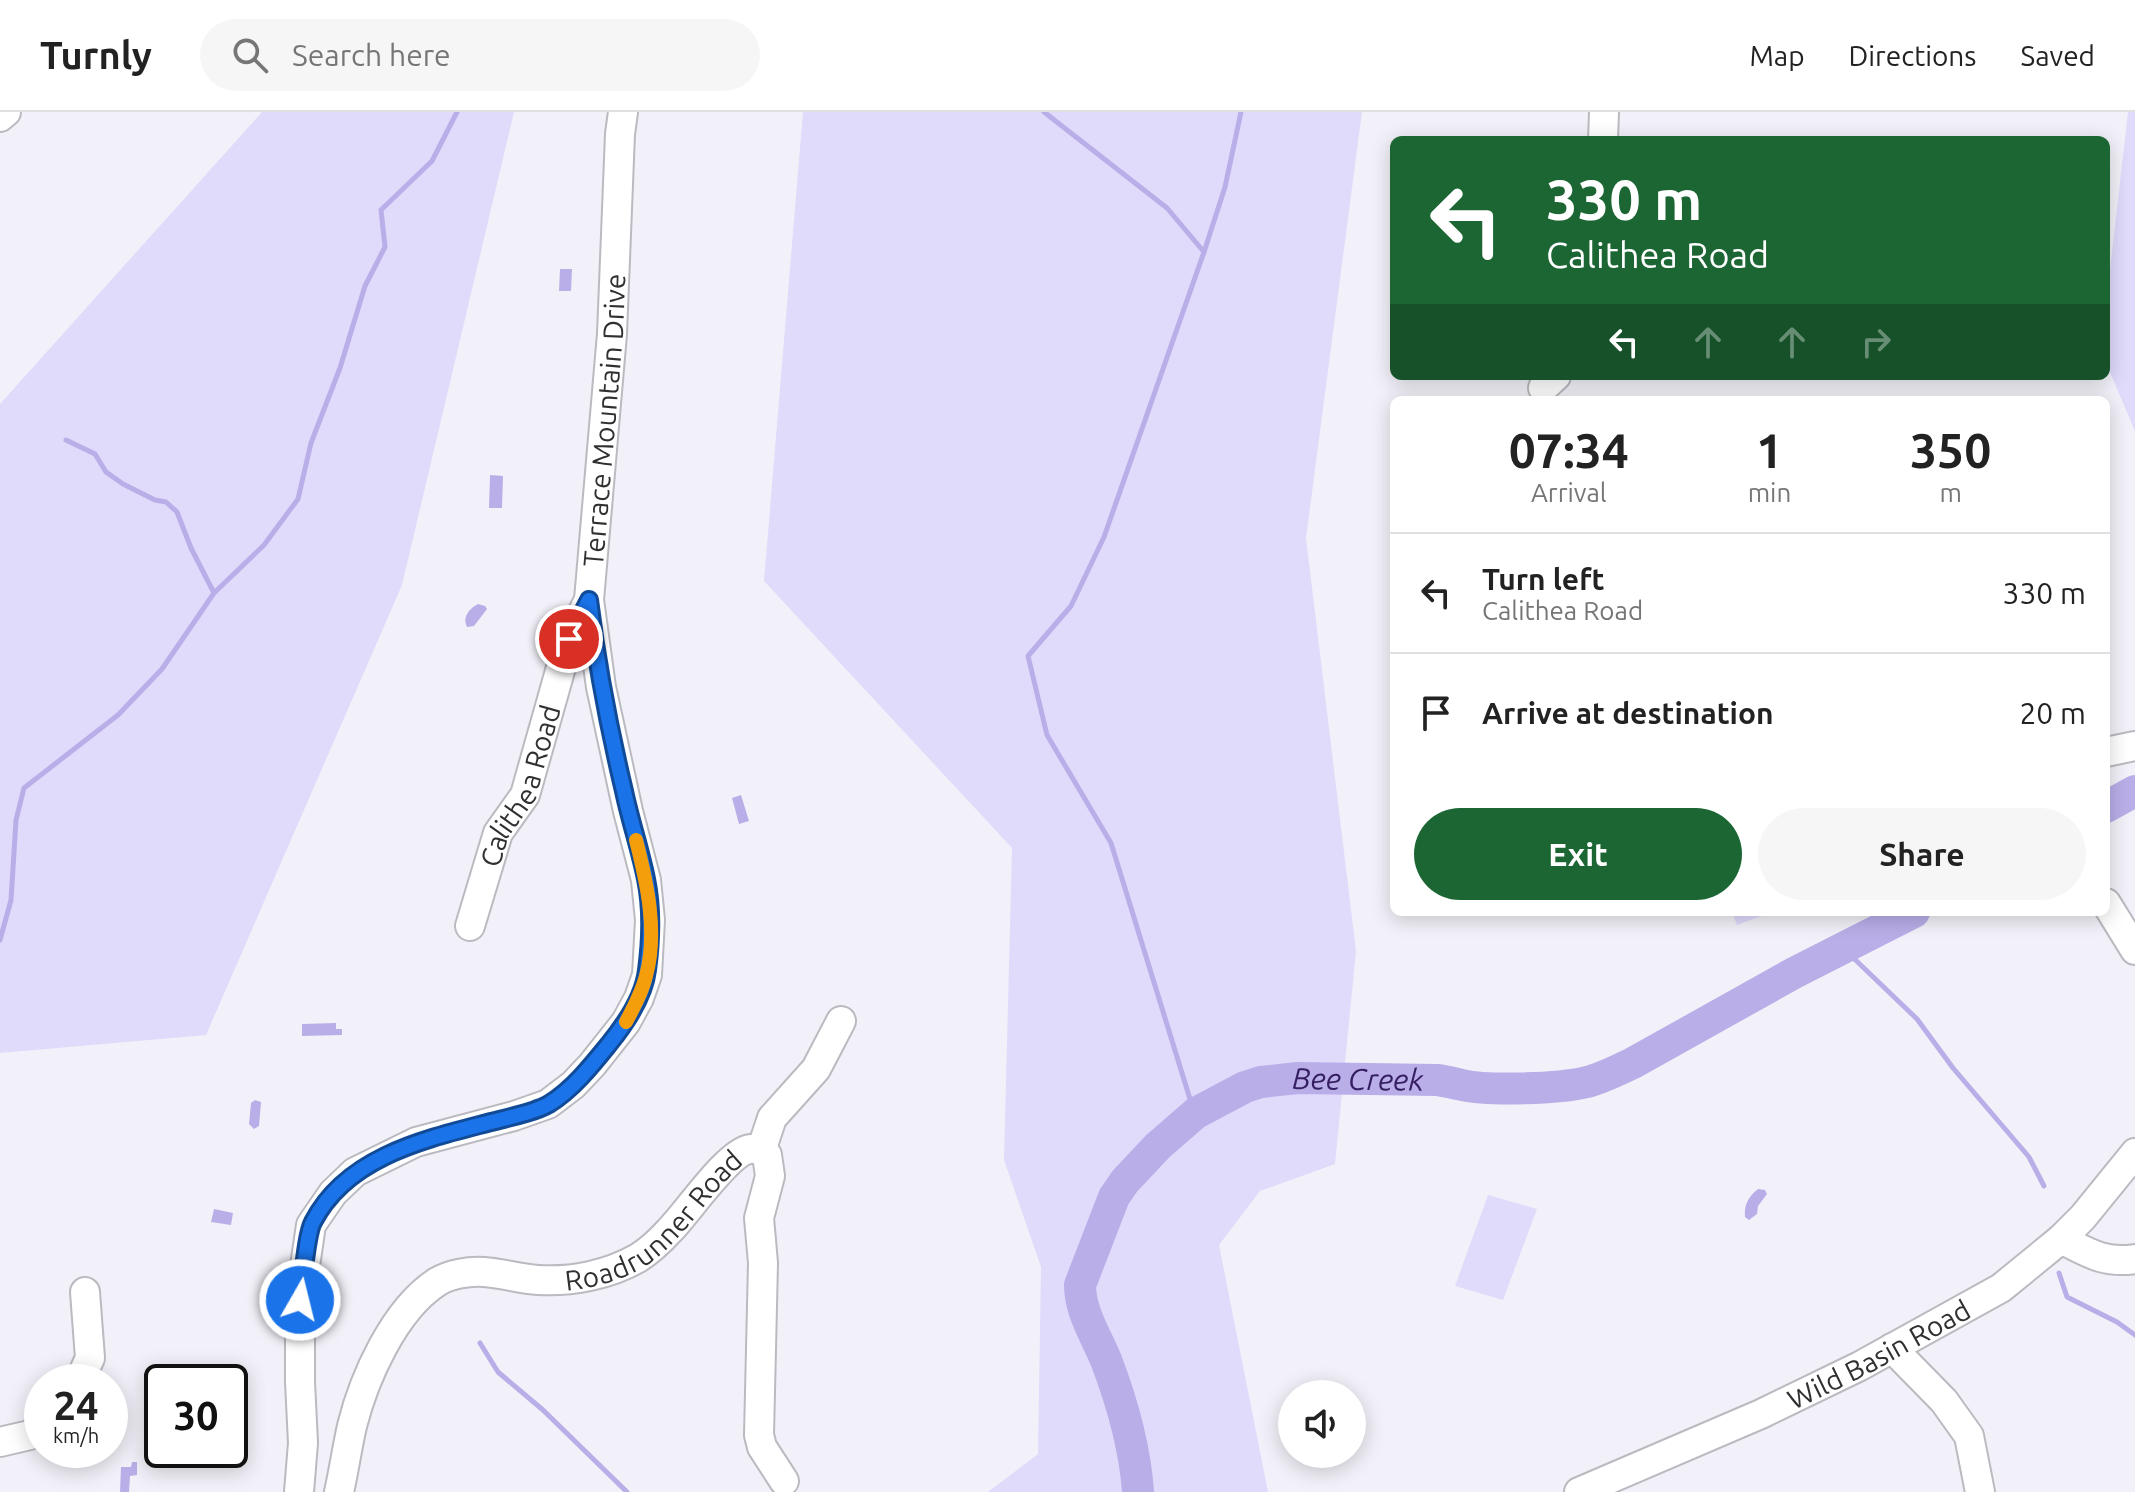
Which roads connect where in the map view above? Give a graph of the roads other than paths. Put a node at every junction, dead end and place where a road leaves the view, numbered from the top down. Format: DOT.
graph roads {
  1 [pos="6,112"];
  2 [pos="623,112"];
  3 [pos="0,117"];
  4 [pos="589,600"];
  5 [pos="2135,746"];
  6 [pos="2110,751"];
  7 [pos="2110,909"];
  8 [pos="470,926"];
  9 [pos="2135,950"];
  10 [pos="841,1021"];
  11 [pos="761,1151"];
  12 [pos="2135,1153"];
  13 [pos="2061,1239"];
  14 [pos="2135,1259"];
  15 [pos="85,1292"];
  16 [pos="1892,1348"];
  17 [pos="87,1364"];
  18 [pos="24,1436"];
  19 [pos="0,1442"];
  20 [pos="784,1481"];
  21 [pos="299,1492"];
  22 [pos="339,1492"];
  23 [pos="1579,1492"];
  24 [pos="1980,1492"];
  1 -- 3 [label="street"];
  2 -- 4 [label="street, Terrace Mountain Drive"];
  4 -- 8 [label="street, Calithea Road"];
  4 -- 21 [label="street, Terrace Mountain Drive"];
  5 -- 6 [label="street"];
  7 -- 9 [label="street"];
  10 -- 11 [label="street"];
  11 -- 20 [label="street, Roadrunner Road"];
  11 -- 22 [label="street, Roadrunner Road"];
  12 -- 13 [label="street, Wild Basin Road"];
  13 -- 14 [label="street"];
  13 -- 16 [label="street, Wild Basin Road"];
  15 -- 17 [label="street"];
  16 -- 23 [label="street, Wild Basin Road"];
  16 -- 24 [label="street"];
  18 -- 19 [label="street"];
}
